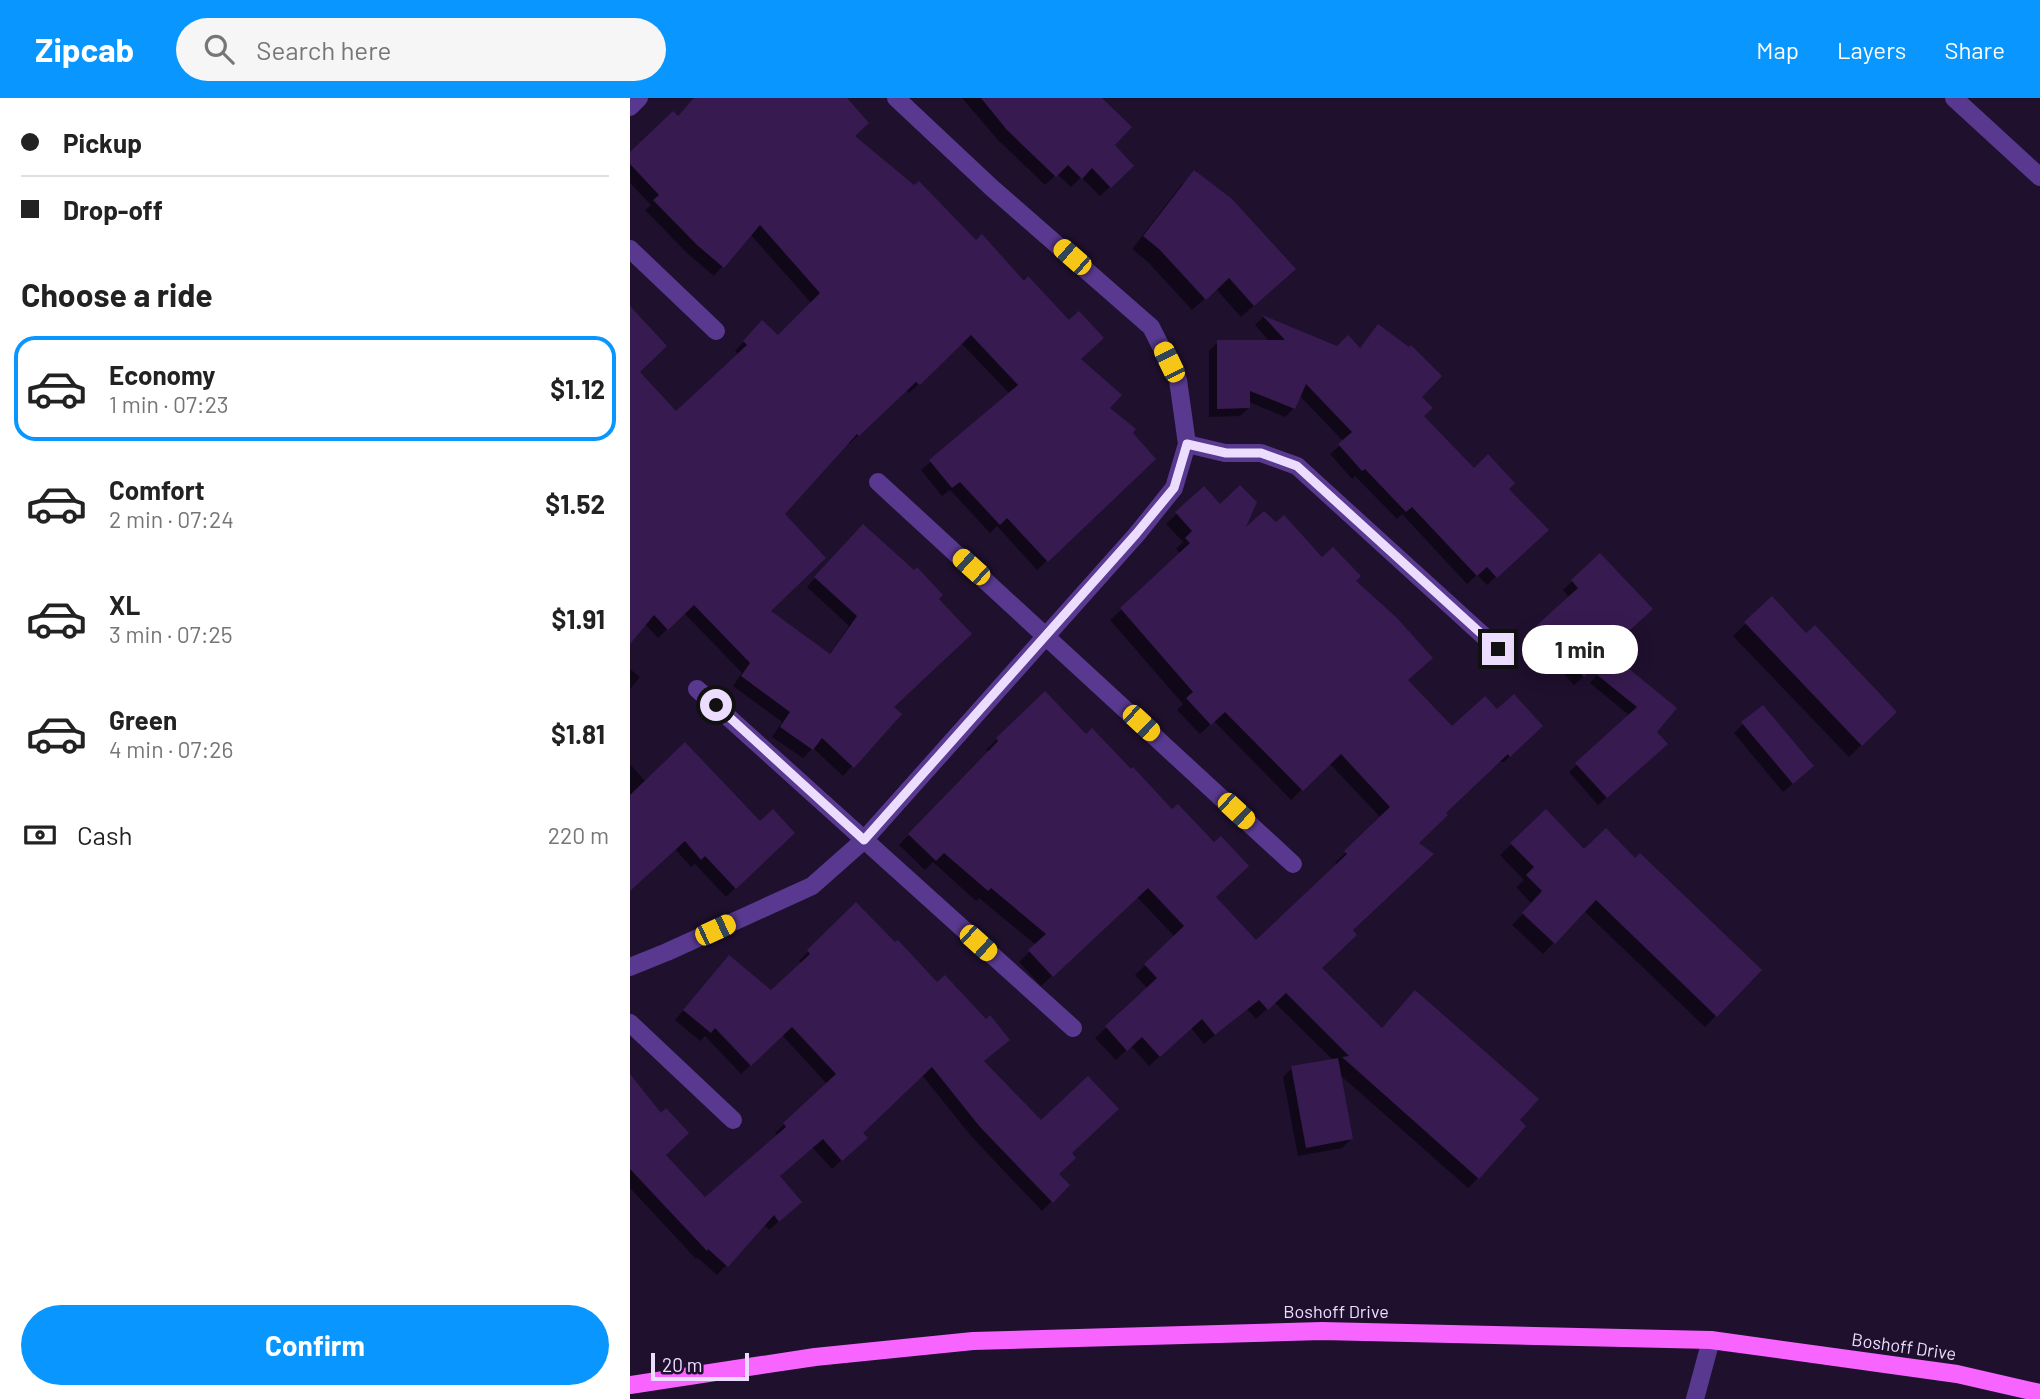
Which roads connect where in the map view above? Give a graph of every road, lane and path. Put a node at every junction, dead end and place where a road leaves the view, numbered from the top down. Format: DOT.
graph roads {
  1 [pos="639,98"];
  2 [pos="896,98"];
  3 [pos="1954,98"];
  4 [pos="630,107"];
  5 [pos="2040,177"];
  6 [pos="630,249"];
  7 [pos="716,331"];
  8 [pos="1187,444"];
  9 [pos="878,482"];
  10 [pos="1046,635"];
  11 [pos="1498,649"];
  12 [pos="697,689"];
  13 [pos="864,840"];
  14 [pos="1293,864"];
  15 [pos="630,967"];
  16 [pos="630,1023"];
  17 [pos="1073,1028"];
  18 [pos="733,1120"];
  19 [pos="1711,1340"];
  20 [pos="630,1385"];
  21 [pos="2040,1393"];
  22 [pos="1695,1399"];
  1 -- 4 [label="street"];
  2 -- 8 [label="street"];
  3 -- 5 [label="street"];
  6 -- 7 [label="street"];
  8 -- 10 [label="street"];
  8 -- 11 [label="street"];
  9 -- 10 [label="street"];
  10 -- 13 [label="street"];
  10 -- 14 [label="street"];
  12 -- 13 [label="street"];
  13 -- 15 [label="street"];
  13 -- 17 [label="street"];
  16 -- 18 [label="street"];
  19 -- 20 [label="main road, Boshoff Drive"];
  19 -- 21 [label="main road, Boshoff Drive"];
  19 -- 22 [label="street"];
}
